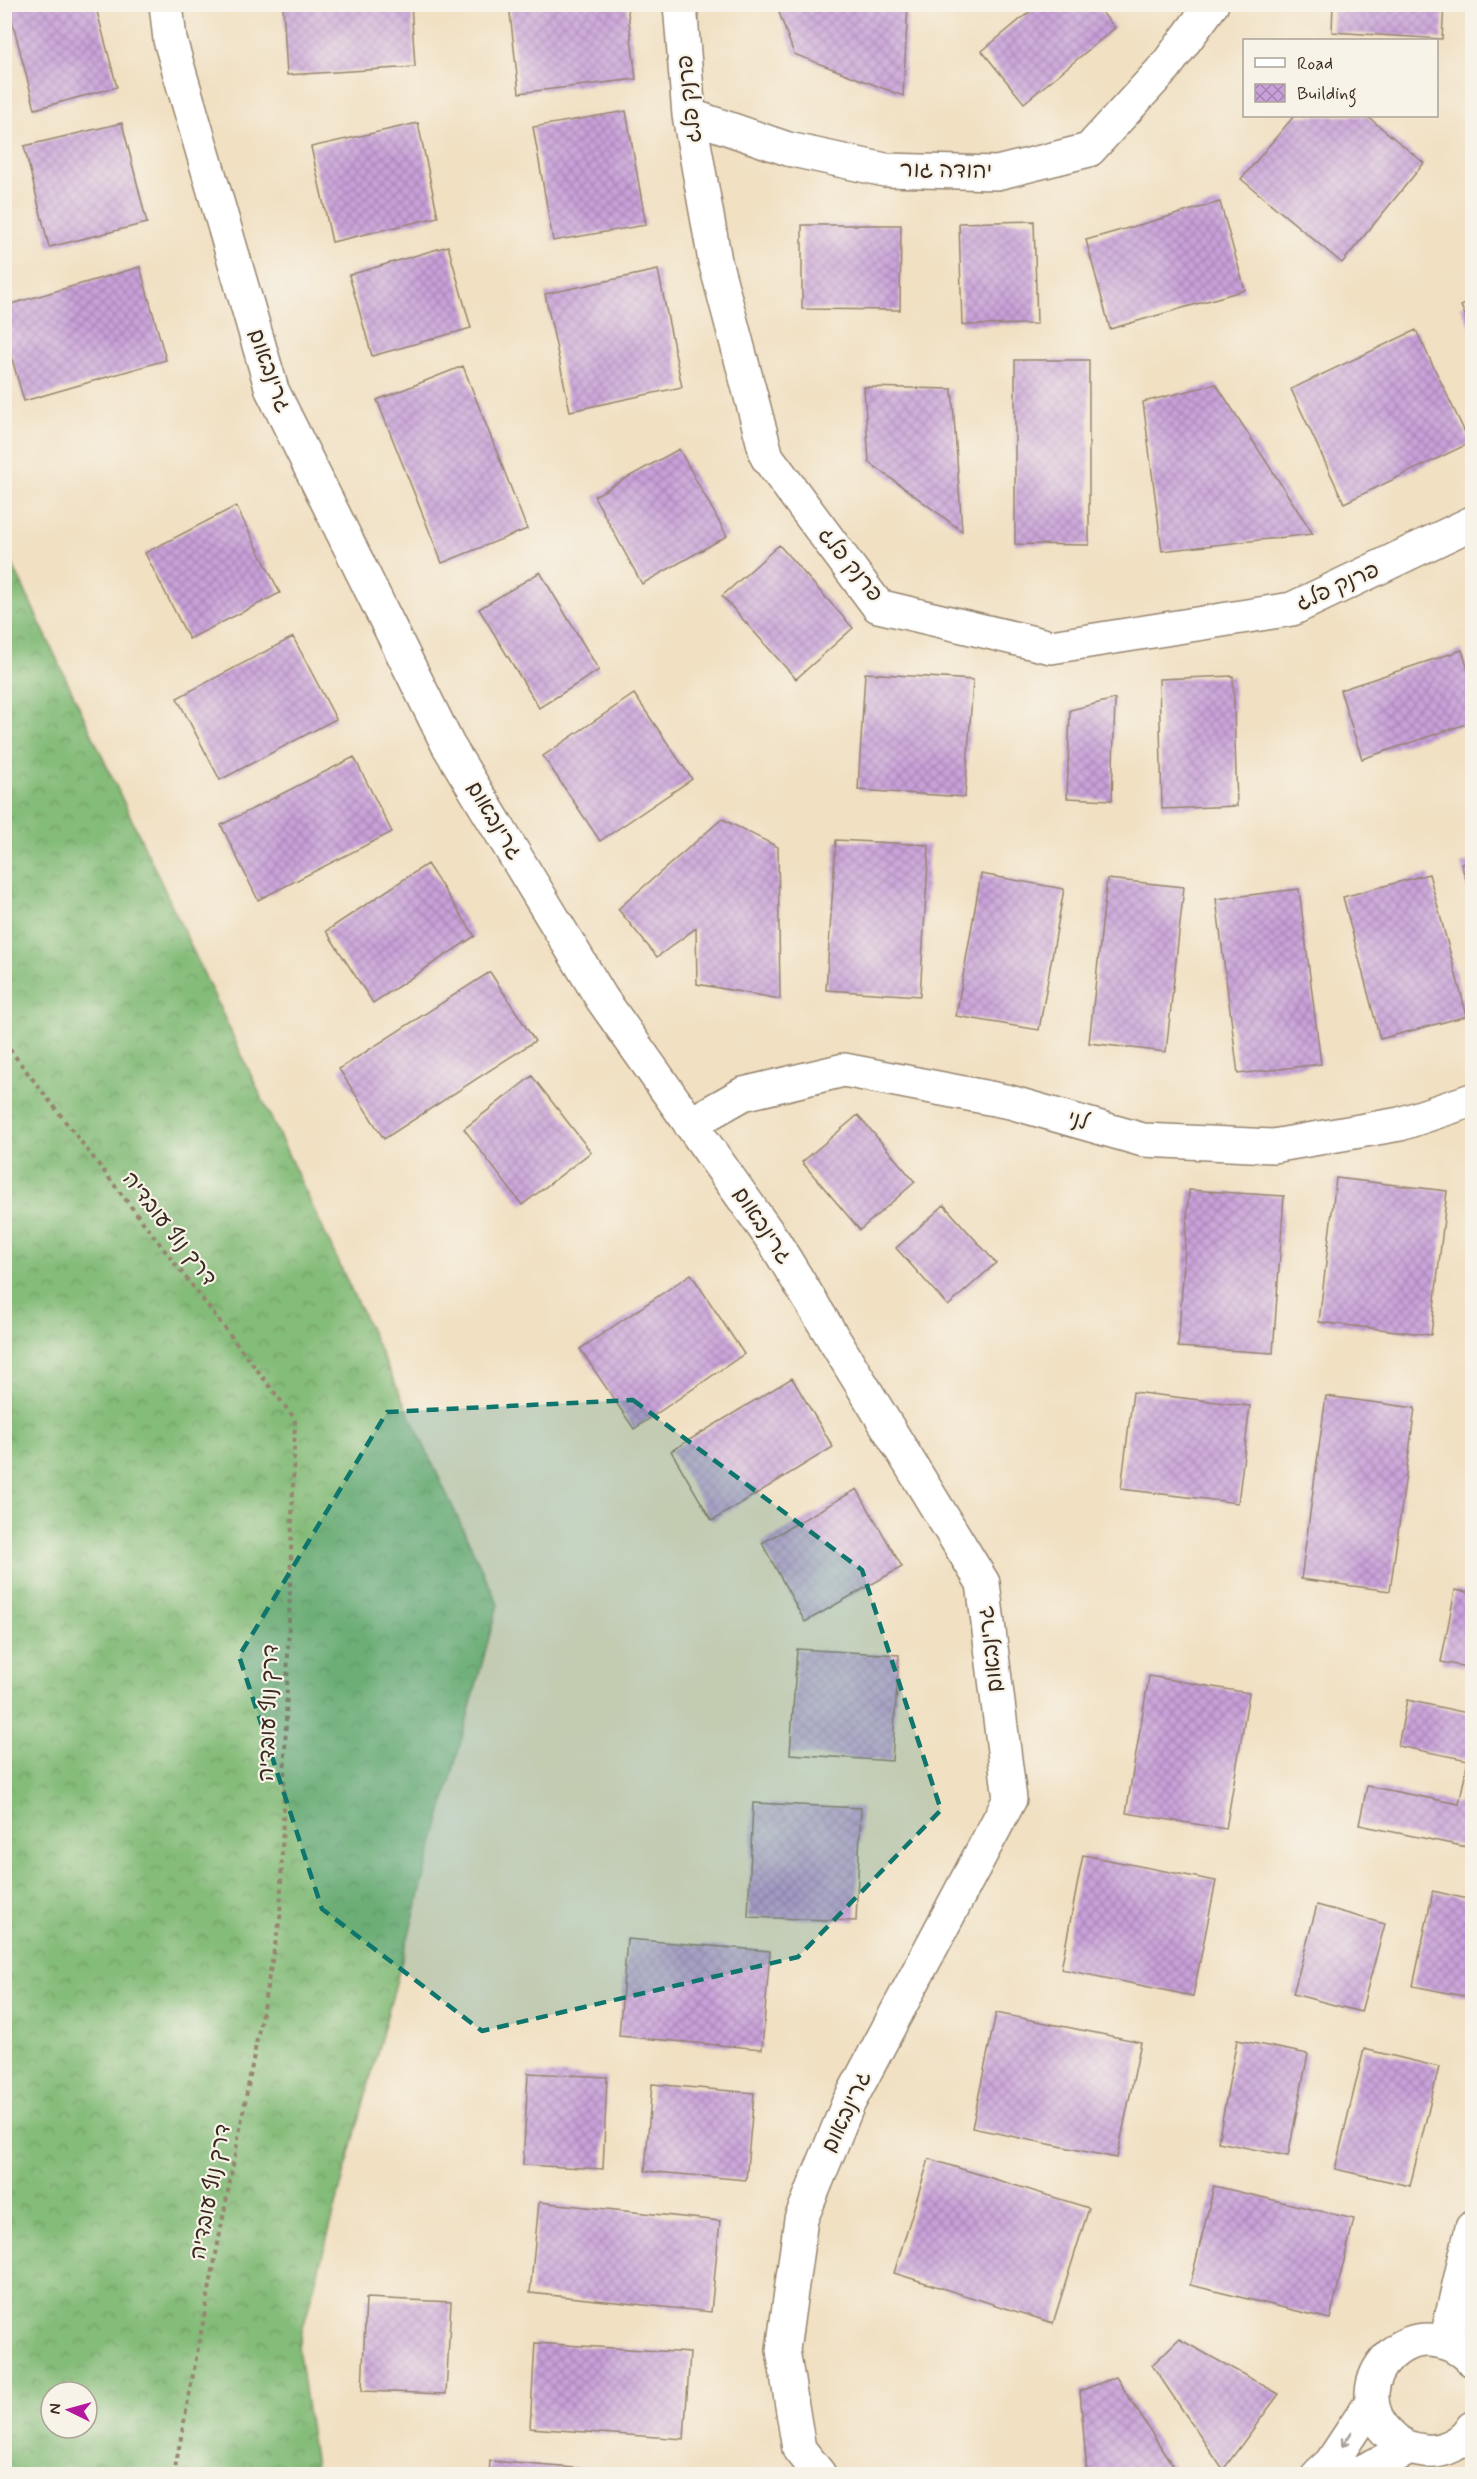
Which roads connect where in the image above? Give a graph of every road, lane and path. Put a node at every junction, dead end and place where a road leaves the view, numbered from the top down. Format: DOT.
graph roads {
  1 [pos="166,4"];
  2 [pos="680,4"];
  3 [pos="1212,4"];
  4 [pos="689,115"];
  5 [pos="1473,523"];
  6 [pos="4,1042"];
  7 [pos="1473,1100"];
  8 [pos="690,1124"];
  9 [pos="1473,2228"];
  10 [pos="1446,2342"];
  11 [pos="1473,2360"];
  12 [pos="1372,2401"];
  13 [pos="1471,2431"];
  14 [pos="1410,2448"];
  15 [pos="174,2475"];
  16 [pos="819,2475"];
  17 [pos="1318,2475"];
  18 [pos="1357,2475"];
  1 -- 8 [label="street, גרינבאום"];
  2 -- 4 [label="street, פרנק פלג"];
  3 -- 4 [label="street, יהודה גור"];
  4 -- 5 [label="street, פרנק פלג"];
  6 -- 15 [label="path, דרך נוף עובדיה"];
  7 -- 8 [label="street, לני"];
  8 -- 16 [label="street, גרינבאום"];
  9 -- 10 [label="street"];
  10 -- 11 [label="street"];
  10 -- 12 [label="street"];
  12 -- 14 [label="street"];
  12 -- 17 [label="street, one-way"];
  13 -- 14 [label="street"];
  14 -- 18 [label="street"];
}
